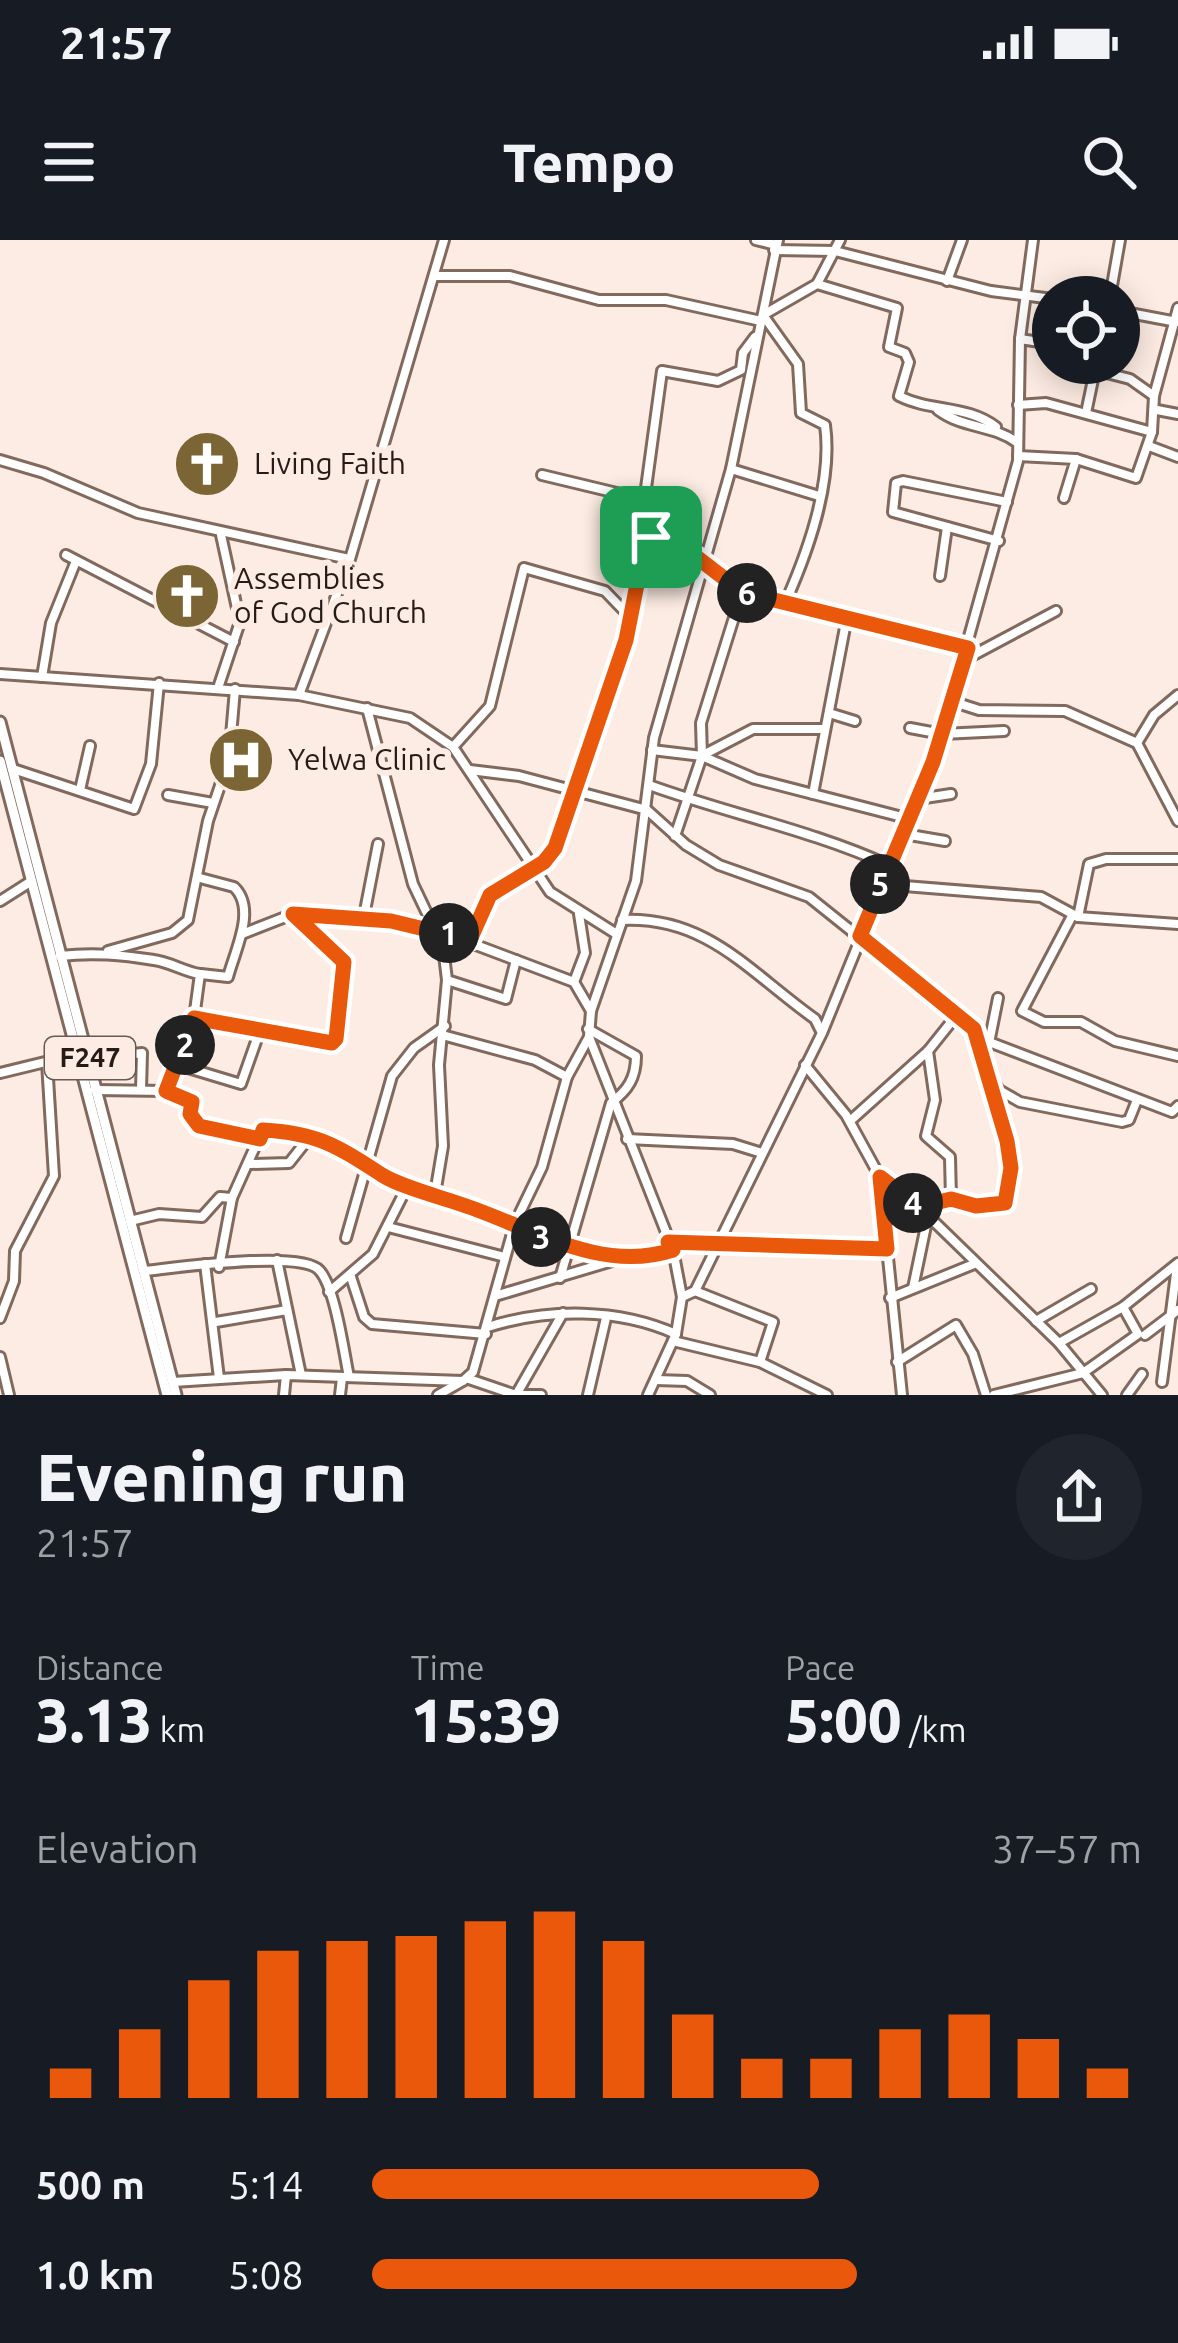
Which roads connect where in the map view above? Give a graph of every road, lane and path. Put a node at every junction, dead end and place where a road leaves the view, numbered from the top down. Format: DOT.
graph roads {
  1 [pos="445,240"];
  2 [pos="756,240"];
  3 [pos="840,240"];
  4 [pos="962,240"];
  5 [pos="1033,240"];
  6 [pos="1120,240"];
  7 [pos="777,243"];
  8 [pos="835,251"];
  9 [pos="434,276"];
  10 [pos="1114,276"];
  11 [pos="947,281"];
  12 [pos="817,284"];
  13 [pos="1024,292"];
  14 [pos="1032,294"];
  15 [pos="1178,308"];
  16 [pos="1140,315"];
  17 [pos="761,322"];
  18 [pos="1176,322"];
  19 [pos="1020,339"];
  20 [pos="1032,341"];
  21 [pos="1091,384"];
  22 [pos="1137,384"];
  23 [pos="1154,396"];
  24 [pos="1018,405"];
  25 [pos="1157,410"];
  26 [pos="1086,412"];
  27 [pos="1178,414"];
  28 [pos="1152,432"];
  29 [pos="1018,443"];
  30 [pos="1149,446"];
  31 [pos="1018,456"];
  32 [pos="1178,457"];
  33 [pos="1076,459"];
  34 [pos="0,460"];
  35 [pos="731,469"];
  36 [pos="542,475"];
  37 [pos="819,496"];
  38 [pos="1064,498"];
  39 [pos="650,501"];
  40 [pos="1007,502"];
  41 [pos="947,526"];
  42 [pos="221,535"];
  43 [pos="651,537"];
  44 [pos="999,541"];
  45 [pos="66,555"];
  46 [pos="350,559"];
  47 [pos="76,561"];
  48 [pos="703,564"];
  49 [pos="940,576"];
  50 [pos="742,592"];
  51 [pos="787,602"];
  52 [pos="1056,611"];
  53 [pos="847,617"];
  54 [pos="631,618"];
  55 [pos="234,643"];
  56 [pos="968,648"];
  57 [pos="964,660"];
  58 [pos="0,674"];
  59 [pos="42,676"];
  60 [pos="159,683"];
  61 [pos="218,688"];
  62 [pos="235,689"];
  63 [pos="1177,694"];
  64 [pos="299,695"];
  65 [pos="951,701"];
  66 [pos="367,708"];
  67 [pos="829,713"];
  68 [pos="855,721"];
  69 [pos="0,722"];
  70 [pos="910,728"];
  71 [pos="825,729"];
  72 [pos="1004,730"];
  73 [pos="942,734"];
  74 [pos="1137,742"];
  75 [pos="90,746"];
  76 [pos="453,747"];
  77 [pos="652,750"];
  78 [pos="701,756"];
  79 [pos="0,761"];
  80 [pos="470,770"];
  81 [pos="6,772"];
  82 [pos="650,785"];
  83 [pos="572,788"];
  84 [pos="80,790"];
  85 [pos="813,794"];
  86 [pos="951,794"];
  87 [pos="167,795"];
  88 [pos="687,799"];
  89 [pos="918,800"];
  90 [pos="213,803"];
  91 [pos="646,810"];
  92 [pos="910,819"];
  93 [pos="1178,821"];
  94 [pos="904,834"];
  95 [pos="675,836"];
  96 [pos="945,841"];
  97 [pos="378,844"];
  98 [pos="1178,859"];
  99 [pos="888,865"];
  100 [pos="531,870"];
  101 [pos="200,878"];
  102 [pos="30,882"];
  103 [pos="880,884"];
  104 [pos="0,901"];
  105 [pos="293,914"];
  106 [pos="579,914"];
  107 [pos="1075,917"];
  108 [pos="622,920"];
  109 [pos="363,921"];
  110 [pos="1178,924"];
  111 [pos="436,930"];
  112 [pos="615,933"];
  113 [pos="242,934"];
  114 [pos="860,936"];
  115 [pos="470,940"];
  116 [pos="108,951"];
  117 [pos="60,956"];
  118 [pos="516,960"];
  119 [pos="603,973"];
  120 [pos="200,974"];
  121 [pos="447,980"];
  122 [pos="574,982"];
  123 [pos="998,998"];
  124 [pos="591,1011"];
  125 [pos="956,1016"];
  126 [pos="194,1018"];
  127 [pos="446,1031"];
  128 [pos="588,1032"];
  129 [pos="259,1033"];
  130 [pos="822,1034"];
  131 [pos="976,1036"];
  132 [pos="990,1038"];
  133 [pos="928,1051"];
  134 [pos="78,1054"];
  135 [pos="1178,1056"];
  136 [pos="90,1059"];
  137 [pos="47,1062"];
  138 [pos="178,1065"];
  139 [pos="805,1065"];
  140 [pos="0,1072"];
  141 [pos="567,1077"];
  142 [pos="993,1084"];
  143 [pos="95,1090"];
  144 [pos="141,1090"];
  145 [pos="166,1091"];
  146 [pos="1136,1100"];
  147 [pos="611,1103"];
  148 [pos="1178,1106"];
  149 [pos="850,1121"];
  150 [pos="313,1133"];
  151 [pos="260,1139"];
  152 [pos="627,1139"];
  153 [pos="763,1153"];
  154 [pos="251,1164"];
  155 [pos="370,1165"];
  156 [pos="880,1177"];
  157 [pos="409,1183"];
  158 [pos="435,1194"];
  159 [pos="232,1198"];
  160 [pos="951,1199"];
  161 [pos="919,1207"];
  162 [pos="928,1219"];
  163 [pos="130,1221"];
  164 [pos="515,1223"];
  165 [pos="388,1227"];
  166 [pos="346,1238"];
  167 [pos="719,1244"];
  168 [pos="671,1246"];
  169 [pos="572,1248"];
  170 [pos="887,1249"];
  171 [pos="629,1256"];
  172 [pos="505,1257"];
  173 [pos="277,1260"];
  174 [pos="205,1264"];
  175 [pos="974,1264"];
  176 [pos="1177,1264"];
  177 [pos="219,1267"];
  178 [pos="144,1271"];
  179 [pos="351,1276"];
  180 [pos="560,1278"];
  181 [pos="1091,1289"];
  182 [pos="695,1291"];
  183 [pos="329,1292"];
  184 [pos="912,1292"];
  185 [pos="493,1296"];
  186 [pos="682,1297"];
  187 [pos="890,1298"];
  188 [pos="1123,1307"];
  189 [pos="287,1310"];
  190 [pos="1175,1310"];
  191 [pos="563,1313"];
  192 [pos="0,1318"];
  193 [pos="606,1318"];
  194 [pos="216,1322"];
  195 [pos="1036,1322"];
  196 [pos="486,1331"];
  197 [pos="1144,1334"];
  198 [pos="674,1337"];
  199 [pos="1059,1343"];
  200 [pos="0,1358"];
  201 [pos="760,1361"];
  202 [pos="897,1362"];
  203 [pos="1084,1372"];
  204 [pos="1142,1374"];
  205 [pos="286,1375"];
  206 [pos="301,1375"];
  207 [pos="219,1378"];
  208 [pos="346,1378"];
  209 [pos="466,1380"];
  210 [pos="655,1380"];
  211 [pos="173,1382"];
  212 [pos="1162,1382"];
  213 [pos="9,1395"];
  214 [pos="171,1395"];
  215 [pos="284,1395"];
  216 [pos="340,1395"];
  217 [pos="438,1395"];
  218 [pos="474,1395"];
  219 [pos="516,1395"];
  220 [pos="538,1395"];
  221 [pos="588,1395"];
  222 [pos="648,1395"];
  223 [pos="710,1395"];
  224 [pos="827,1395"];
  225 [pos="902,1395"];
  226 [pos="990,1395"];
  227 [pos="1102,1395"];
  228 [pos="1127,1395"];
  1 -- 9 [label="street"];
  2 -- 7 [label="street"];
  3 -- 8 [label="street"];
  4 -- 11 [label="street"];
  5 -- 13 [label="street"];
  6 -- 10 [label="street"];
  7 -- 8 [label="street"];
  7 -- 17 [label="street"];
  8 -- 11 [label="street"];
  8 -- 12 [label="street"];
  9 -- 17 [label="street"];
  9 -- 46 [label="street"];
  11 -- 13 [label="street"];
  12 -- 17 [label="street"];
  12 -- 29 [label="street"];
  13 -- 14 [label="street"];
  13 -- 19 [label="street"];
  15 -- 18 [label="street"];
  16 -- 18 [label="street"];
  17 -- 35 [label="street"];
  17 -- 37 [label="street"];
  17 -- 39 [label="street"];
  18 -- 23 [label="street"];
  19 -- 20 [label="street"];
  19 -- 24 [label="street"];
  21 -- 26 [label="street"];
  22 -- 23 [label="street"];
  23 -- 25 [label="street"];
  24 -- 26 [label="street"];
  24 -- 29 [label="street"];
  25 -- 27 [label="street"];
  25 -- 28 [label="street"];
  26 -- 28 [label="street"];
  28 -- 30 [label="street"];
  29 -- 31 [label="street"];
  30 -- 32 [label="street"];
  30 -- 33 [label="street"];
  31 -- 33 [label="street"];
  31 -- 40 [label="street"];
  33 -- 38 [label="street"];
  34 -- 42 [label="street"];
  35 -- 37 [label="street"];
  35 -- 48 [label="street"];
  36 -- 39 [label="street"];
  37 -- 51 [label="street"];
  39 -- 43 [label="street"];
  40 -- 41 [label="street"];
  40 -- 44 [label="street"];
  41 -- 44 [label="street"];
  41 -- 49 [label="street"];
  42 -- 46 [label="street"];
  42 -- 55 [label="street"];
  43 -- 48 [label="street"];
  43 -- 54 [label="street"];
  44 -- 56 [label="street"];
  45 -- 47 [label="street"];
  46 -- 64 [label="street"];
  47 -- 55 [label="street"];
  47 -- 59 [label="street"];
  48 -- 50 [label="street"];
  48 -- 77 [label="street"];
  50 -- 51 [label="street"];
  50 -- 78 [label="street"];
  51 -- 53 [label="street"];
  52 -- 57 [label="street"];
  53 -- 56 [label="street"];
  53 -- 67 [label="street"];
  54 -- 76 [label="street"];
  54 -- 83 [label="street"];
  55 -- 61 [label="street"];
  56 -- 57 [label="street"];
  57 -- 65 [label="street"];
  58 -- 59 [label="street"];
  59 -- 60 [label="street"];
  60 -- 61 [label="street"];
  60 -- 84 [label="street"];
  61 -- 62 [label="street"];
  62 -- 64 [label="street"];
  62 -- 90 [label="street"];
  63 -- 74 [label="street"];
  64 -- 66 [label="street"];
  65 -- 73 [label="street"];
  65 -- 74 [label="street"];
  66 -- 76 [label="street"];
  66 -- 111 [label="street"];
  67 -- 68 [label="street"];
  67 -- 71 [label="street"];
  69 -- 81 [label="main road, F247"];
  70 -- 73 [label="street"];
  71 -- 78 [label="street"];
  71 -- 85 [label="street"];
  72 -- 73 [label="street"];
  73 -- 89 [label="street"];
  74 -- 93 [label="street"];
  75 -- 84 [label="street"];
  76 -- 80 [label="street"];
  77 -- 78 [label="street"];
  77 -- 82 [label="street"];
  78 -- 85 [label="street"];
  78 -- 88 [label="street"];
  79 -- 81 [label="main road, F247"];
  80 -- 83 [label="street"];
  80 -- 100 [label="street"];
  81 -- 84 [label="street"];
  81 -- 102 [label="main road, F247"];
  81 -- 117 [label="main road, F247"];
  82 -- 88 [label="street"];
  82 -- 91 [label="street"];
  83 -- 91 [label="street"];
  83 -- 100 [label="street"];
  85 -- 92 [label="street"];
  86 -- 89 [label="street"];
  87 -- 90 [label="street"];
  88 -- 95 [label="street"];
  88 -- 99 [label="street"];
  89 -- 92 [label="street"];
  90 -- 101 [label="street"];
  91 -- 95 [label="street"];
  91 -- 108 [label="street"];
  92 -- 94 [label="street"];
  94 -- 96 [label="street"];
  94 -- 99 [label="street"];
  95 -- 114 [label="street"];
  97 -- 109 [label="street"];
  98 -- 107 [label="street"];
  99 -- 103 [label="street"];
  100 -- 106 [label="street"];
  100 -- 115 [label="street"];
  101 -- 113 [label="street"];
  101 -- 116 [label="street"];
  102 -- 104 [label="street"];
  102 -- 134 [label="main road, F247"];
  103 -- 107 [label="street"];
  103 -- 114 [label="street"];
  105 -- 109 [label="street"];
  105 -- 113 [label="street"];
  105 -- 129 [label="street"];
  106 -- 112 [label="street"];
  106 -- 122 [label="street"];
  107 -- 110 [label="street"];
  107 -- 135 [label="street"];
  108 -- 112 [label="street"];
  108 -- 130 [label="street"];
  109 -- 111 [label="street"];
  111 -- 115 [label="street"];
  111 -- 121 [label="street"];
  112 -- 119 [label="street"];
  113 -- 120 [label="street"];
  114 -- 125 [label="street"];
  114 -- 130 [label="street"];
  115 -- 118 [label="street"];
  116 -- 117 [label="street"];
  116 -- 120 [label="street"];
  117 -- 136 [label="main road, F247"];
  118 -- 121 [label="street"];
  118 -- 122 [label="street"];
  119 -- 122 [label="street"];
  119 -- 124 [label="street"];
  120 -- 126 [label="street"];
  121 -- 127 [label="street"];
  122 -- 124 [label="street"];
  123 -- 132 [label="street"];
  124 -- 128 [label="street"];
  125 -- 131 [label="street"];
  125 -- 133 [label="street"];
  126 -- 129 [label="street"];
  126 -- 138 [label="street"];
  127 -- 141 [label="street"];
  127 -- 155 [label="street"];
  127 -- 158 [label="street"];
  128 -- 141 [label="street"];
  128 -- 147 [label="street"];
  128 -- 147 [label="street"];
  129 -- 138 [label="street"];
  130 -- 139 [label="street"];
  131 -- 132 [label="street"];
  131 -- 142 [label="street"];
  132 -- 146 [label="street"];
  133 -- 149 [label="street"];
  133 -- 160 [label="street"];
  134 -- 137 [label="street"];
  134 -- 214 [label="main road, F247"];
  136 -- 143 [label="main road, F247"];
  136 -- 144 [label="street"];
  137 -- 140 [label="street"];
  137 -- 192 [label="street"];
  138 -- 145 [label="street"];
  139 -- 149 [label="street"];
  139 -- 153 [label="street"];
  141 -- 164 [label="street"];
  142 -- 146 [label="street"];
  142 -- 160 [label="street"];
  143 -- 144 [label="street"];
  143 -- 163 [label="main road, F247"];
  144 -- 145 [label="street"];
  145 -- 151 [label="street"];
  146 -- 148 [label="street"];
  147 -- 152 [label="street"];
  147 -- 169 [label="street"];
  149 -- 156 [label="street"];
  150 -- 151 [label="street"];
  150 -- 154 [label="street"];
  150 -- 155 [label="street"];
  151 -- 154 [label="street"];
  152 -- 153 [label="street"];
  152 -- 168 [label="street"];
  153 -- 167 [label="street"];
  154 -- 159 [label="street"];
  155 -- 157 [label="street"];
  155 -- 166 [label="street"];
  156 -- 161 [label="street"];
  156 -- 170 [label="street"];
  157 -- 158 [label="street"];
  157 -- 165 [label="street"];
  158 -- 164 [label="street"];
  159 -- 163 [label="street"];
  159 -- 177 [label="street"];
  160 -- 161 [label="street"];
  161 -- 162 [label="street"];
  162 -- 175 [label="street"];
  162 -- 184 [label="street"];
  163 -- 178 [label="main road, F247"];
  164 -- 169 [label="street"];
  164 -- 172 [label="street"];
  165 -- 172 [label="street"];
  165 -- 179 [label="street"];
  167 -- 168 [label="street"];
  167 -- 170 [label="street"];
  167 -- 182 [label="street"];
  168 -- 171 [label="street"];
  168 -- 186 [label="street"];
  169 -- 171 [label="street"];
  169 -- 180 [label="street"];
  170 -- 187 [label="street"];
  171 -- 180 [label="street"];
  172 -- 185 [label="street"];
  173 -- 177 [label="street"];
  173 -- 183 [label="street"];
  173 -- 189 [label="street"];
  174 -- 177 [label="street"];
  174 -- 178 [label="street"];
  174 -- 194 [label="street"];
  175 -- 184 [label="street"];
  175 -- 195 [label="street"];
  176 -- 188 [label="street"];
  176 -- 190 [label="street"];
  178 -- 211 [label="main road, F247"];
  179 -- 183 [label="street"];
  179 -- 196 [label="street"];
  180 -- 185 [label="street"];
  181 -- 195 [label="street"];
  182 -- 186 [label="street"];
  182 -- 201 [label="street"];
  183 -- 208 [label="street"];
  184 -- 187 [label="street"];
  185 -- 196 [label="street"];
  186 -- 198 [label="street"];
  187 -- 202 [label="street"];
  188 -- 199 [label="street"];
  188 -- 203 [label="street"];
  189 -- 194 [label="street"];
  189 -- 206 [label="street"];
  190 -- 197 [label="street"];
  190 -- 212 [label="street"];
  191 -- 193 [label="street"];
  191 -- 196 [label="street"];
  191 -- 219 [label="street"];
  193 -- 198 [label="street"];
  193 -- 221 [label="street"];
  194 -- 207 [label="street"];
  195 -- 199 [label="street"];
  196 -- 209 [label="street"];
  198 -- 201 [label="street"];
  198 -- 210 [label="street"];
  199 -- 203 [label="street"];
  200 -- 213 [label="street"];
  201 -- 224 [label="street"];
  202 -- 225 [label="street"];
  202 -- 226 [label="street"];
  203 -- 226 [label="street"];
  203 -- 227 [label="street"];
  204 -- 228 [label="street"];
  205 -- 206 [label="street"];
  205 -- 207 [label="street"];
  205 -- 215 [label="street"];
  206 -- 208 [label="street"];
  207 -- 211 [label="street"];
  208 -- 209 [label="street"];
  208 -- 216 [label="street"];
  209 -- 217 [label="street"];
  209 -- 218 [label="street"];
  209 -- 219 [label="street"];
  210 -- 222 [label="street"];
  210 -- 223 [label="street"];
  211 -- 214 [label="main road, F247"];
  219 -- 220 [label="street"];
}
